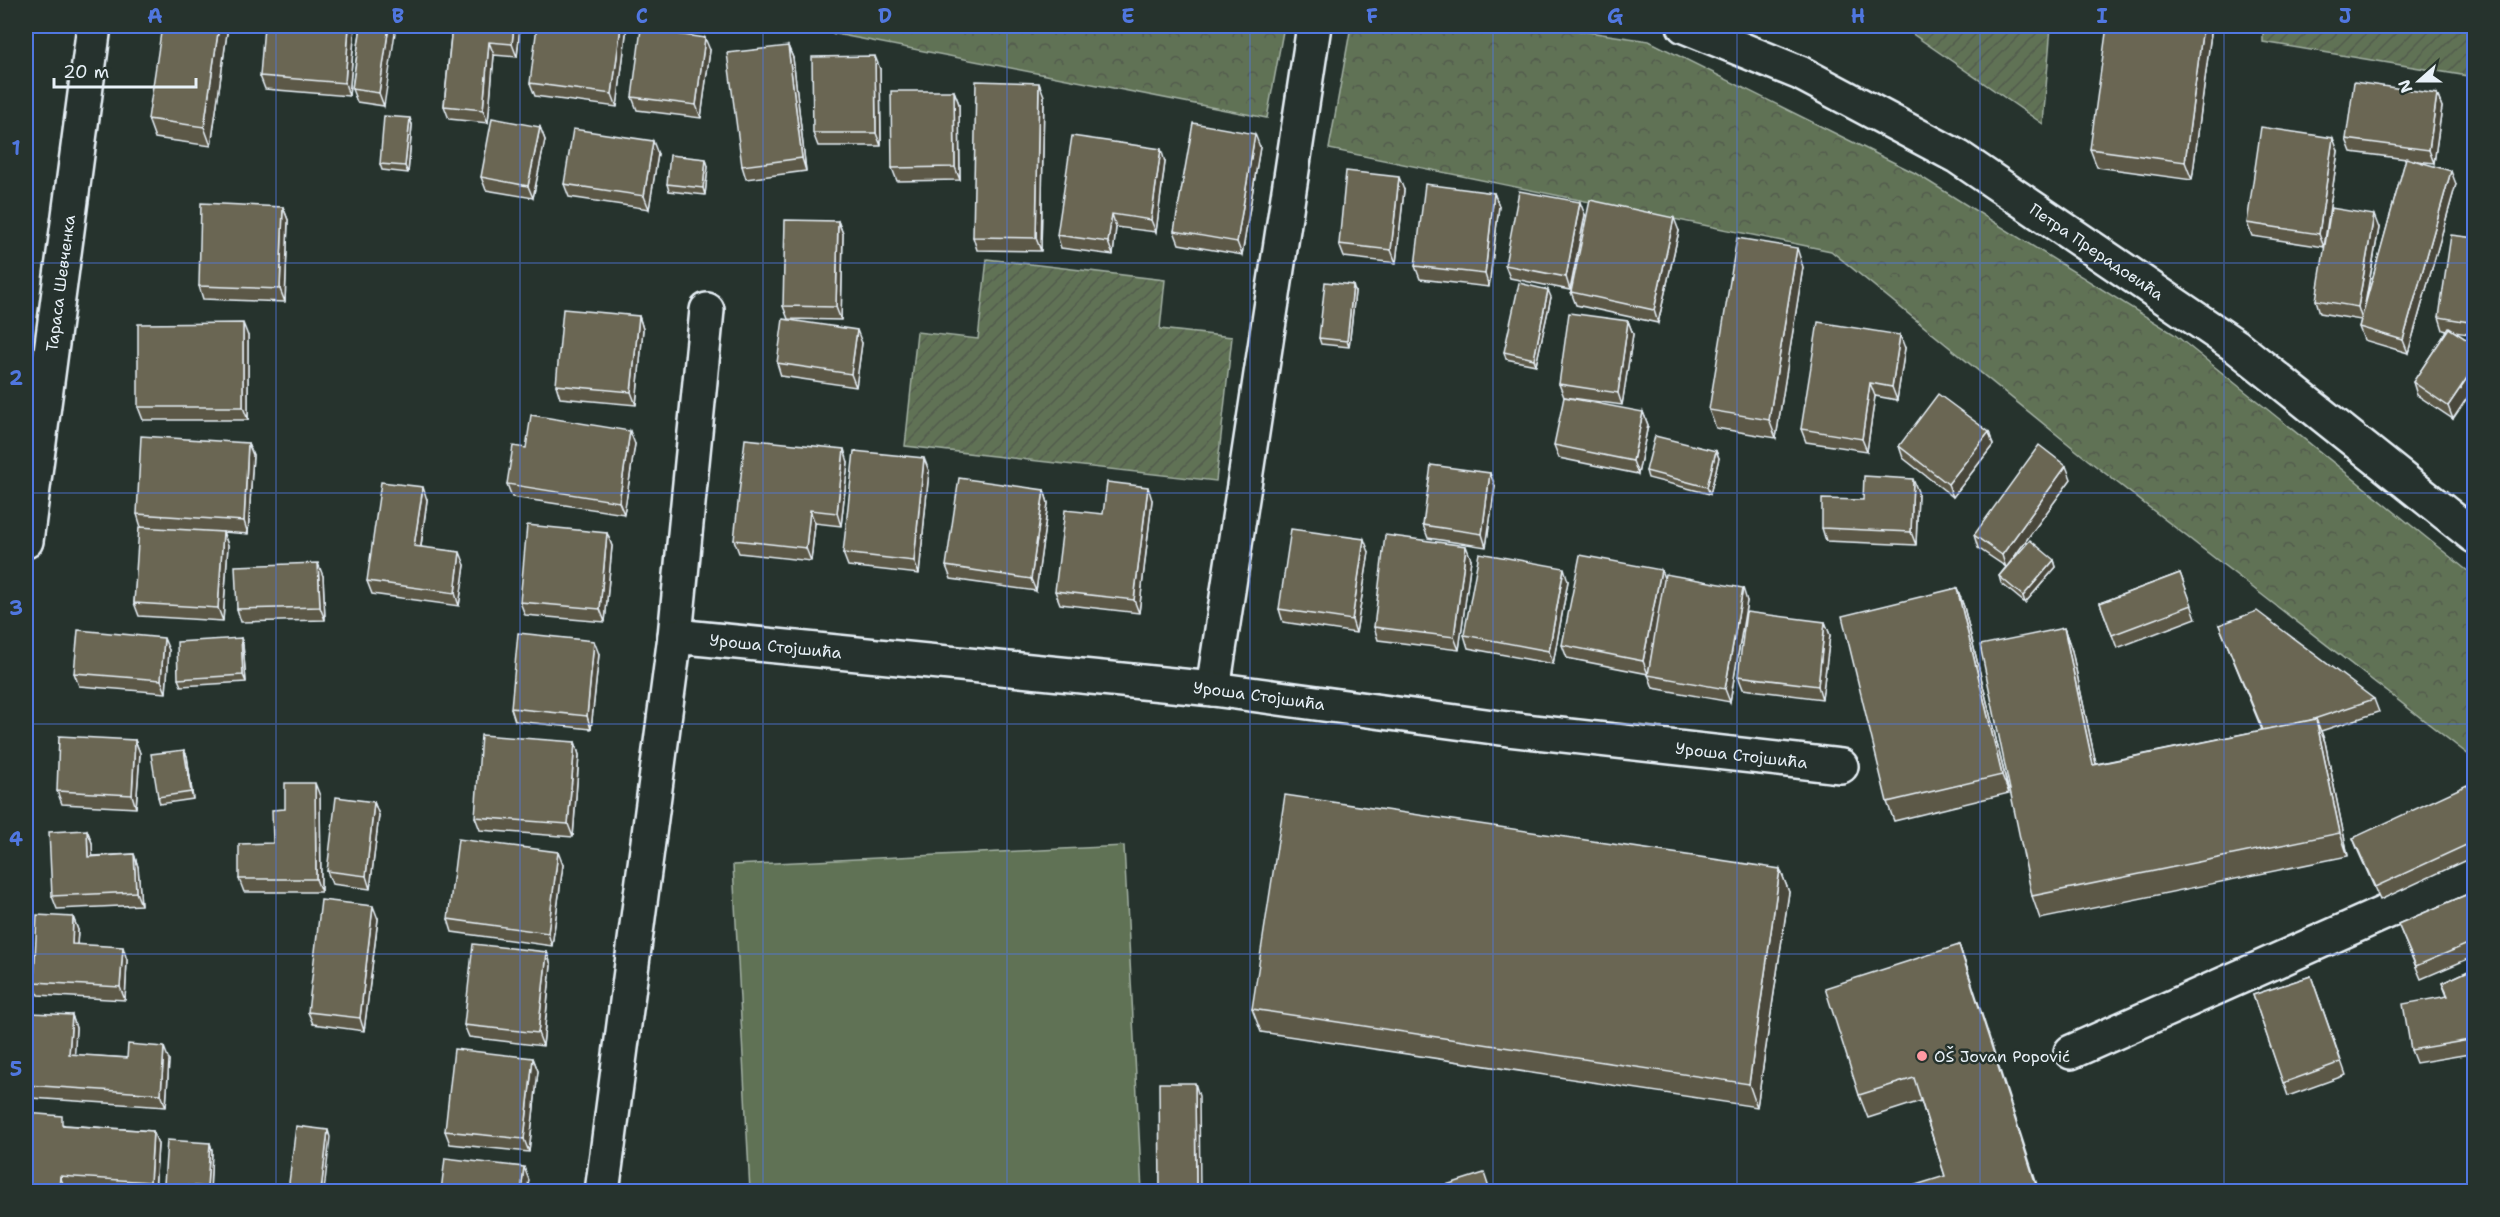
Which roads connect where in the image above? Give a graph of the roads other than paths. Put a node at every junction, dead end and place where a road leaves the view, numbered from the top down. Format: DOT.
graph roads {
  1 [pos="94,26"];
  2 [pos="1314,26"];
  3 [pos="1684,26"];
  4 [pos="707,310"];
  5 [pos="2475,536"];
  6 [pos="26,541"];
  7 [pos="675,636"];
  8 [pos="1213,688"];
  9 [pos="1841,766"];
  10 [pos="2475,873"];
  11 [pos="2071,1052"];
  12 [pos="603,1191"];
  1 -- 6 [label="street, Тараса Шевченка"];
  2 -- 8 [label="street"];
  3 -- 5 [label="street, Петра Прерадовића"];
  4 -- 7 [label="street"];
  7 -- 8 [label="street, Уроша Стојшића"];
  7 -- 12 [label="street"];
  8 -- 9 [label="street, Уроша Стојшића"];
  10 -- 11 [label="street"];
}
